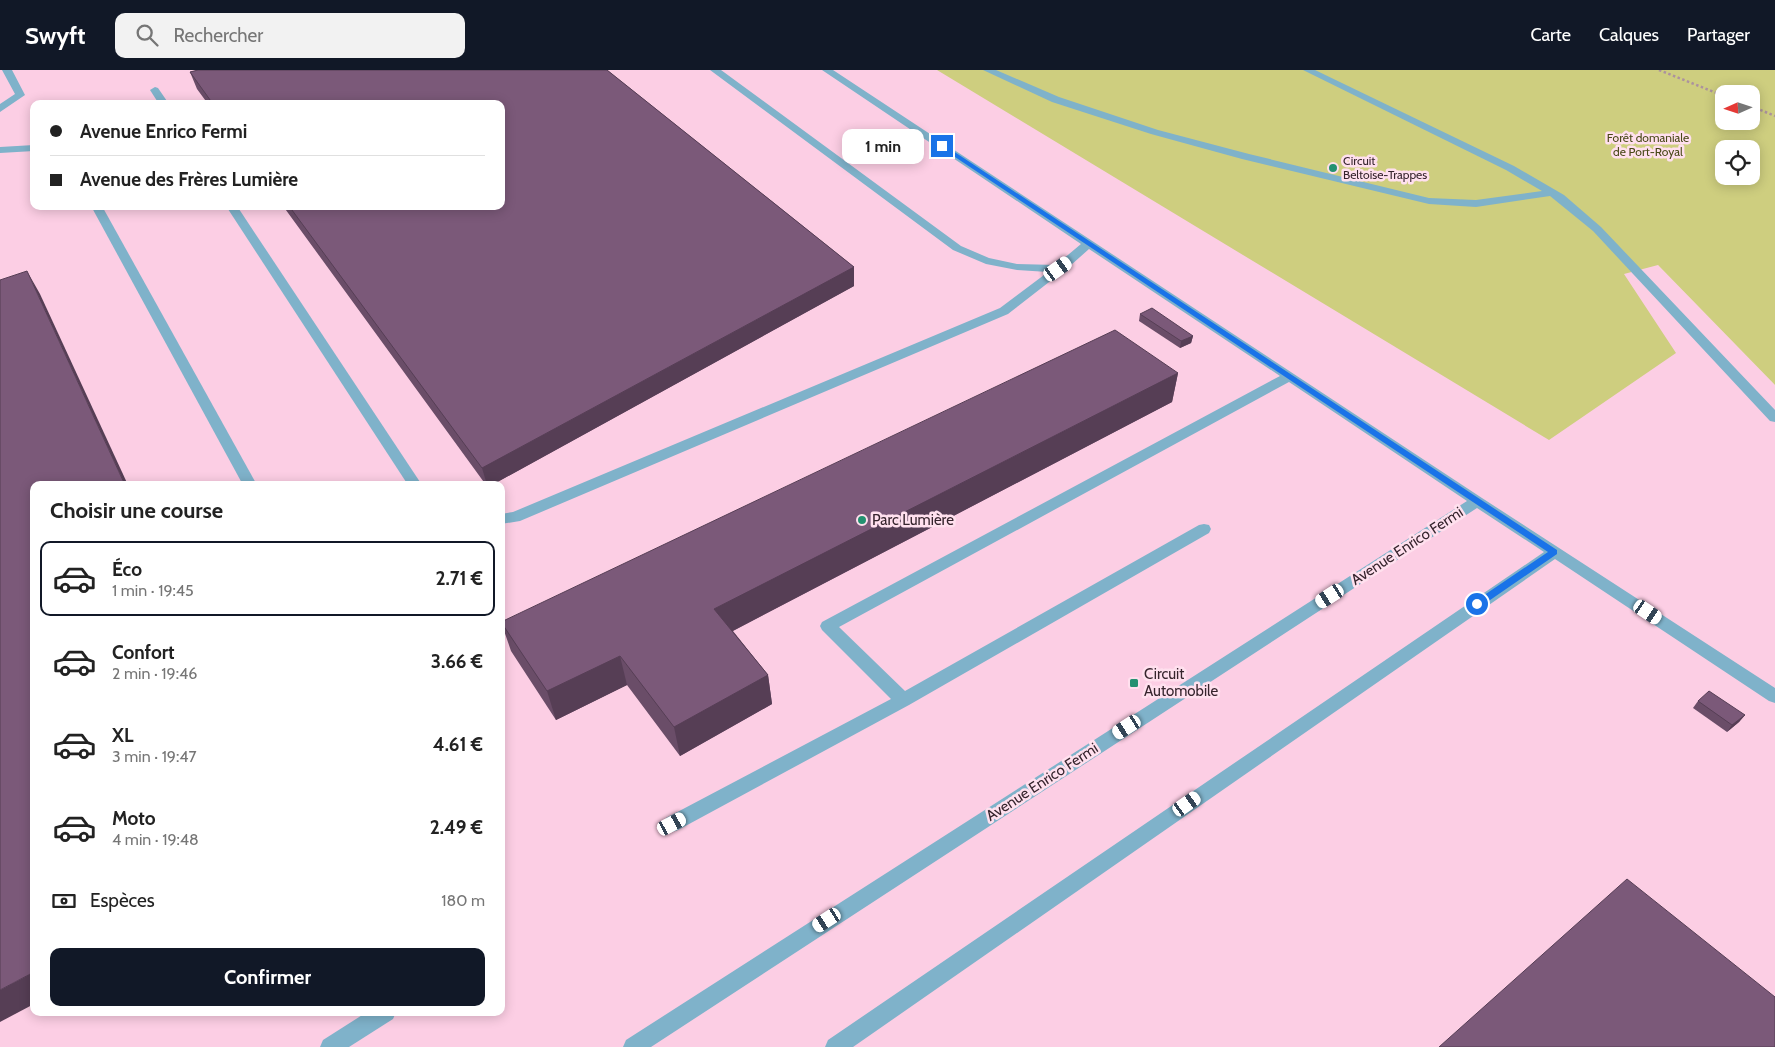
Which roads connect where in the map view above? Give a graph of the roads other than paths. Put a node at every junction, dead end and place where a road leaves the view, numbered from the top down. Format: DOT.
graph roads {
  1 [pos="7,70"];
  2 [pos="715,70"];
  3 [pos="827,70"];
  4 [pos="988,70"];
  5 [pos="1308,70"];
  6 [pos="155,90"];
  7 [pos="161,100"];
  8 [pos="0,109"];
  9 [pos="30,148"];
  10 [pos="0,150"];
  11 [pos="1553,192"];
  12 [pos="98,210"];
  13 [pos="235,210"];
  14 [pos="1089,243"];
  15 [pos="1058,269"];
  16 [pos="1290,376"];
  17 [pos="1775,418"];
  18 [pos="248,481"];
  19 [pos="412,481"];
  20 [pos="1477,501"];
  21 [pos="505,518"];
  22 [pos="1204,529"];
  23 [pos="1554,552"];
  24 [pos="1775,696"];
  25 [pos="903,700"];
  26 [pos="672,824"];
  27 [pos="380,1016"];
  28 [pos="330,1047"];
  29 [pos="633,1047"];
  30 [pos="836,1047"];
  1 -- 8 [label="street"];
  2 -- 15 [label="street"];
  3 -- 14 [label="street"];
  4 -- 11 [label="street"];
  5 -- 11 [label="street"];
  6 -- 7 [label="street"];
  9 -- 10 [label="street"];
  11 -- 17 [label="street"];
  12 -- 18 [label="street"];
  13 -- 19 [label="street"];
  14 -- 15 [label="street"];
  14 -- 16 [label="street"];
  15 -- 21 [label="street"];
  16 -- 20 [label="street"];
  16 -- 25 [label="street"];
  20 -- 23 [label="street"];
  20 -- 29 [label="street, Avenue Enrico Fermi"];
  22 -- 25 [label="street"];
  23 -- 24 [label="street"];
  23 -- 30 [label="street"];
  25 -- 26 [label="street"];
  27 -- 28 [label="street"];
}
